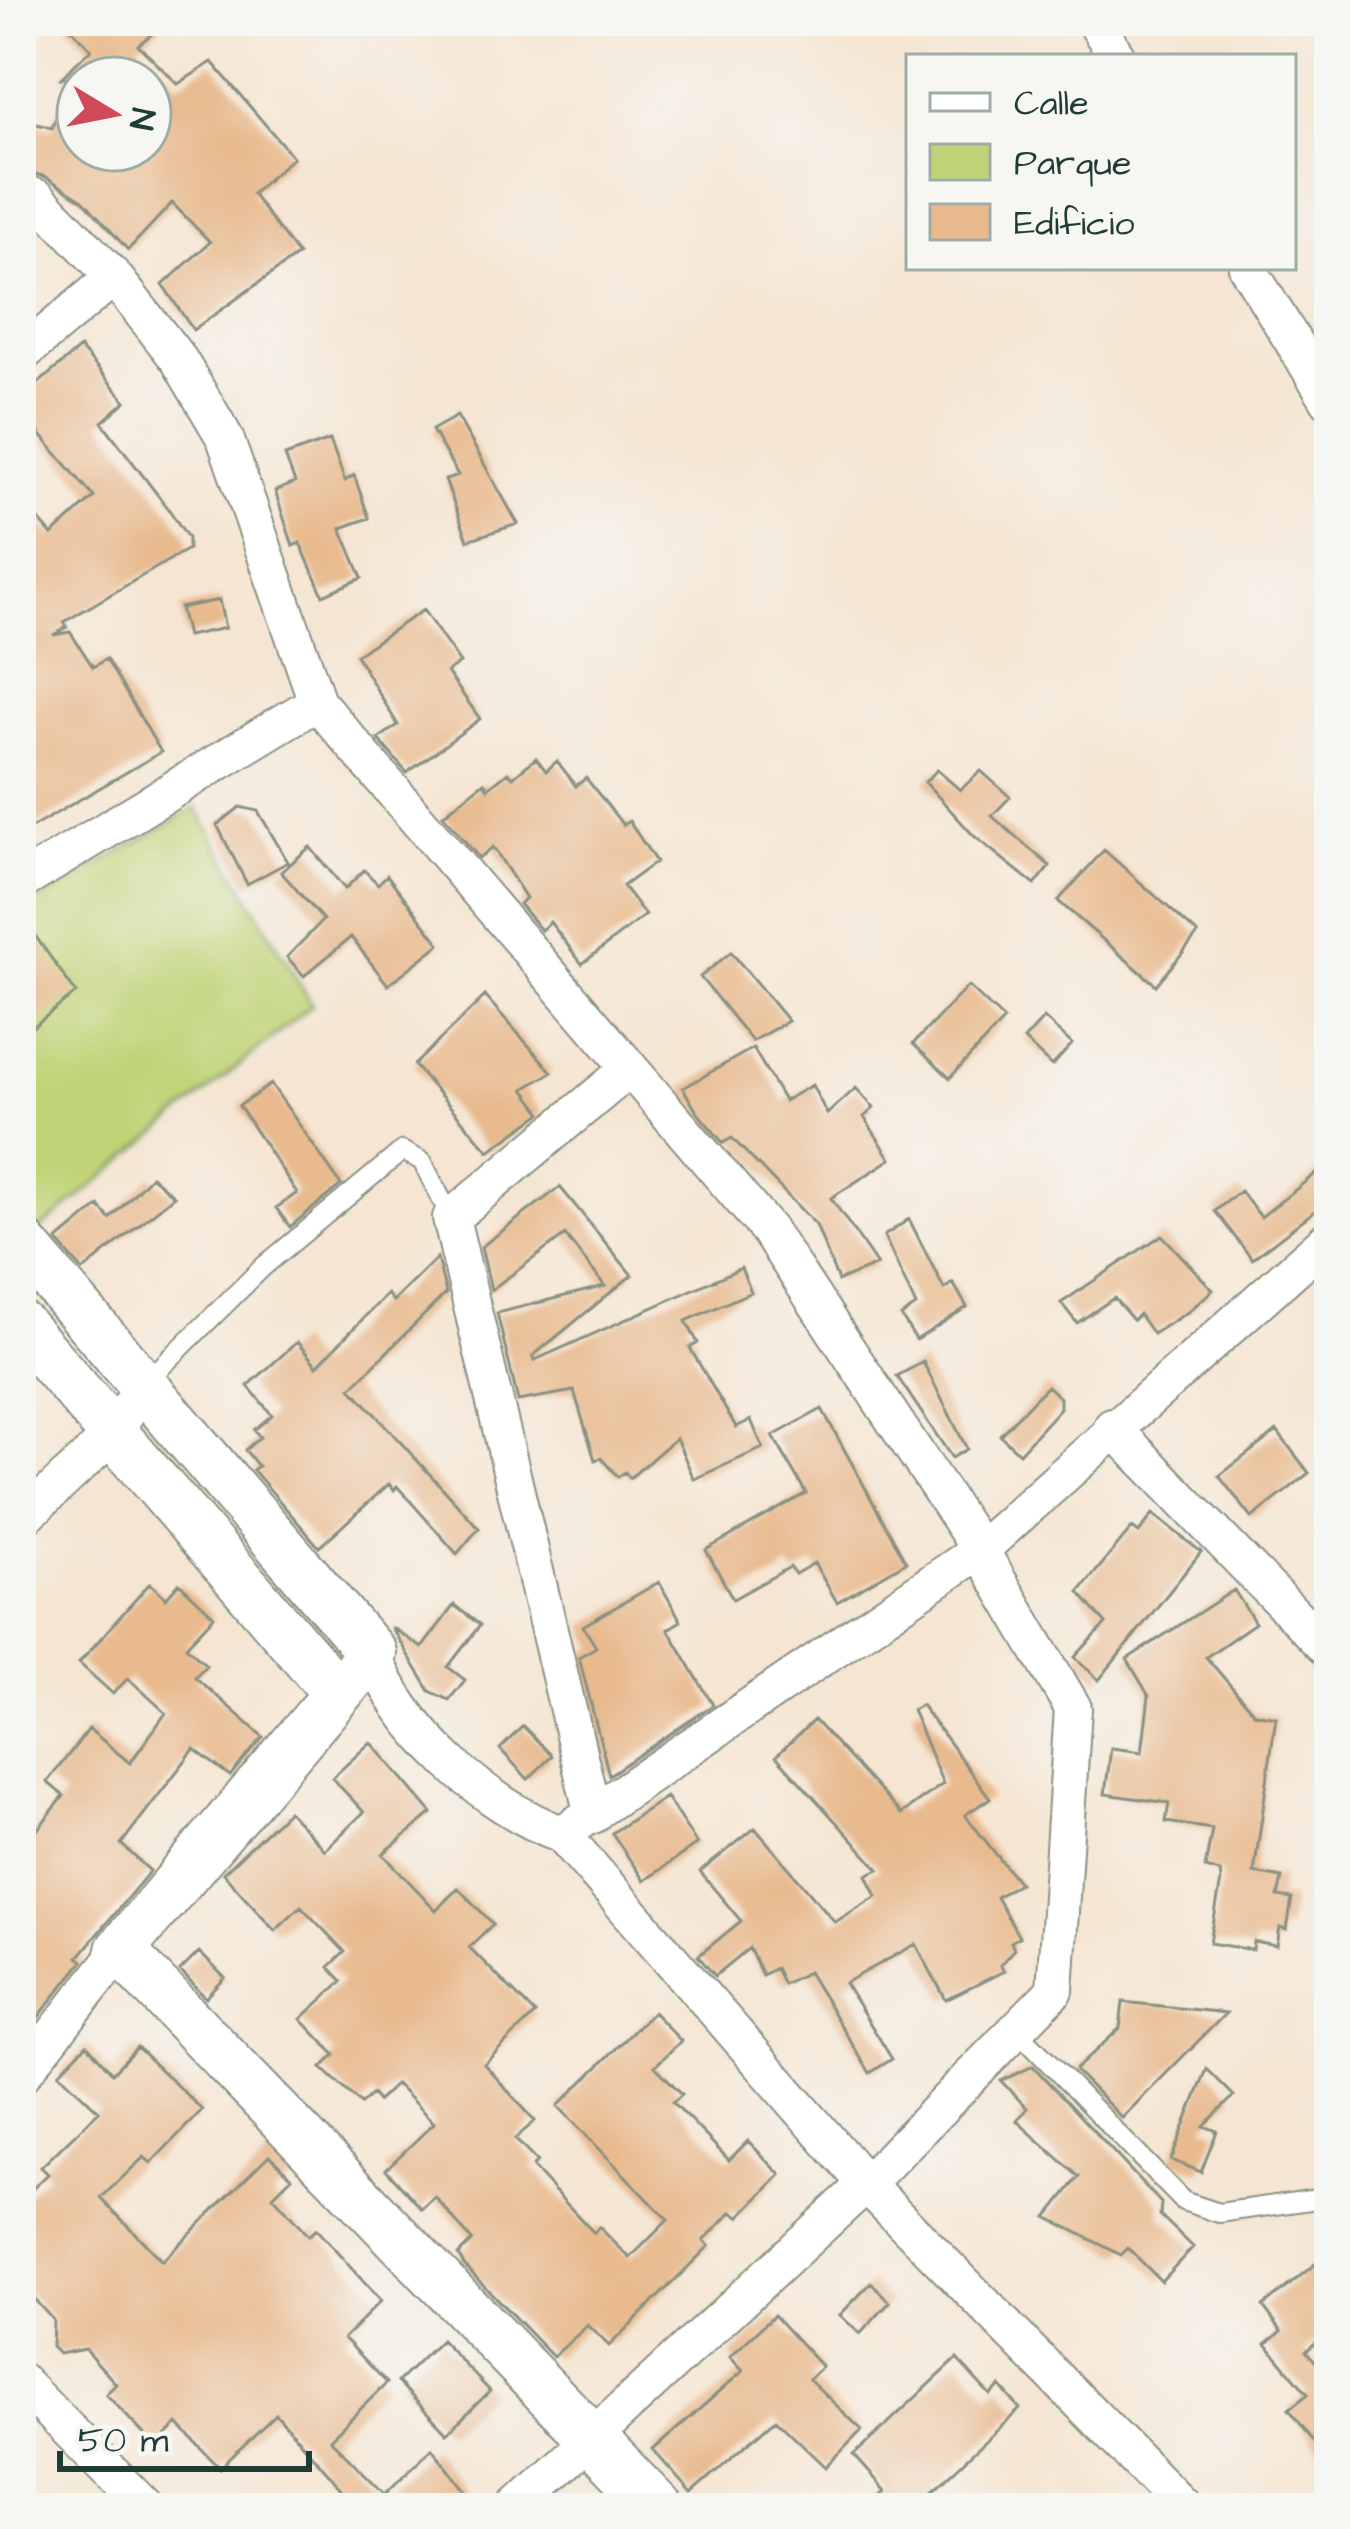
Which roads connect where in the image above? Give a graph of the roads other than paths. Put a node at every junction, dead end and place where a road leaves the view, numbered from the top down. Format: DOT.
graph roads {
  1 [pos="1095,21"];
  2 [pos="1115,54"];
  3 [pos="21,192"];
  4 [pos="1249,270"];
  5 [pos="114,277"];
  6 [pos="21,356"];
  7 [pos="1329,400"];
  8 [pos="317,702"];
  9 [pos="21,882"];
  10 [pos="628,1070"];
  11 [pos="451,1218"];
  12 [pos="1329,1238"];
  13 [pos="21,1242"];
  14 [pos="21,1326"];
  15 [pos="143,1385"];
  16 [pos="1112,1427"];
  17 [pos="113,1434"];
  18 [pos="21,1520"];
  19 [pos="980,1550"];
  20 [pos="1329,1651"];
  21 [pos="372,1653"];
  22 [pos="337,1693"];
  23 [pos="578,1824"];
  24 [pos="120,1950"];
  25 [pos="1018,2031"];
  26 [pos="21,2077"];
  27 [pos="866,2184"];
  28 [pos="1329,2213"];
  29 [pos="21,2382"];
  30 [pos="594,2439"];
  31 [pos="146,2508"];
  32 [pos="516,2508"];
  33 [pos="659,2508"];
  34 [pos="1184,2508"];
  1 -- 2 [label="street"];
  3 -- 5 [label="street"];
  4 -- 7 [label="street"];
  5 -- 6 [label="street"];
  5 -- 8 [label="street"];
  8 -- 9 [label="street"];
  8 -- 10 [label="street"];
  10 -- 11 [label="street"];
  10 -- 19 [label="street"];
  11 -- 15 [label="lane"];
  11 -- 23 [label="street"];
  12 -- 16 [label="street"];
  13 -- 15 [label="street"];
  14 -- 17 [label="street"];
  15 -- 17 [label="street"];
  15 -- 21 [label="street"];
  16 -- 19 [label="street"];
  16 -- 20 [label="street"];
  17 -- 18 [label="street"];
  17 -- 22 [label="street"];
  19 -- 23 [label="street"];
  19 -- 25 [label="street"];
  21 -- 22 [label="street"];
  21 -- 23 [label="street"];
  22 -- 24 [label="street"];
  23 -- 27 [label="street"];
  24 -- 26 [label="street"];
  24 -- 30 [label="street"];
  25 -- 27 [label="street"];
  25 -- 28 [label="lane"];
  27 -- 30 [label="street"];
  27 -- 34 [label="street"];
  29 -- 31 [label="street"];
  30 -- 32 [label="street"];
  30 -- 33 [label="street"];
}
